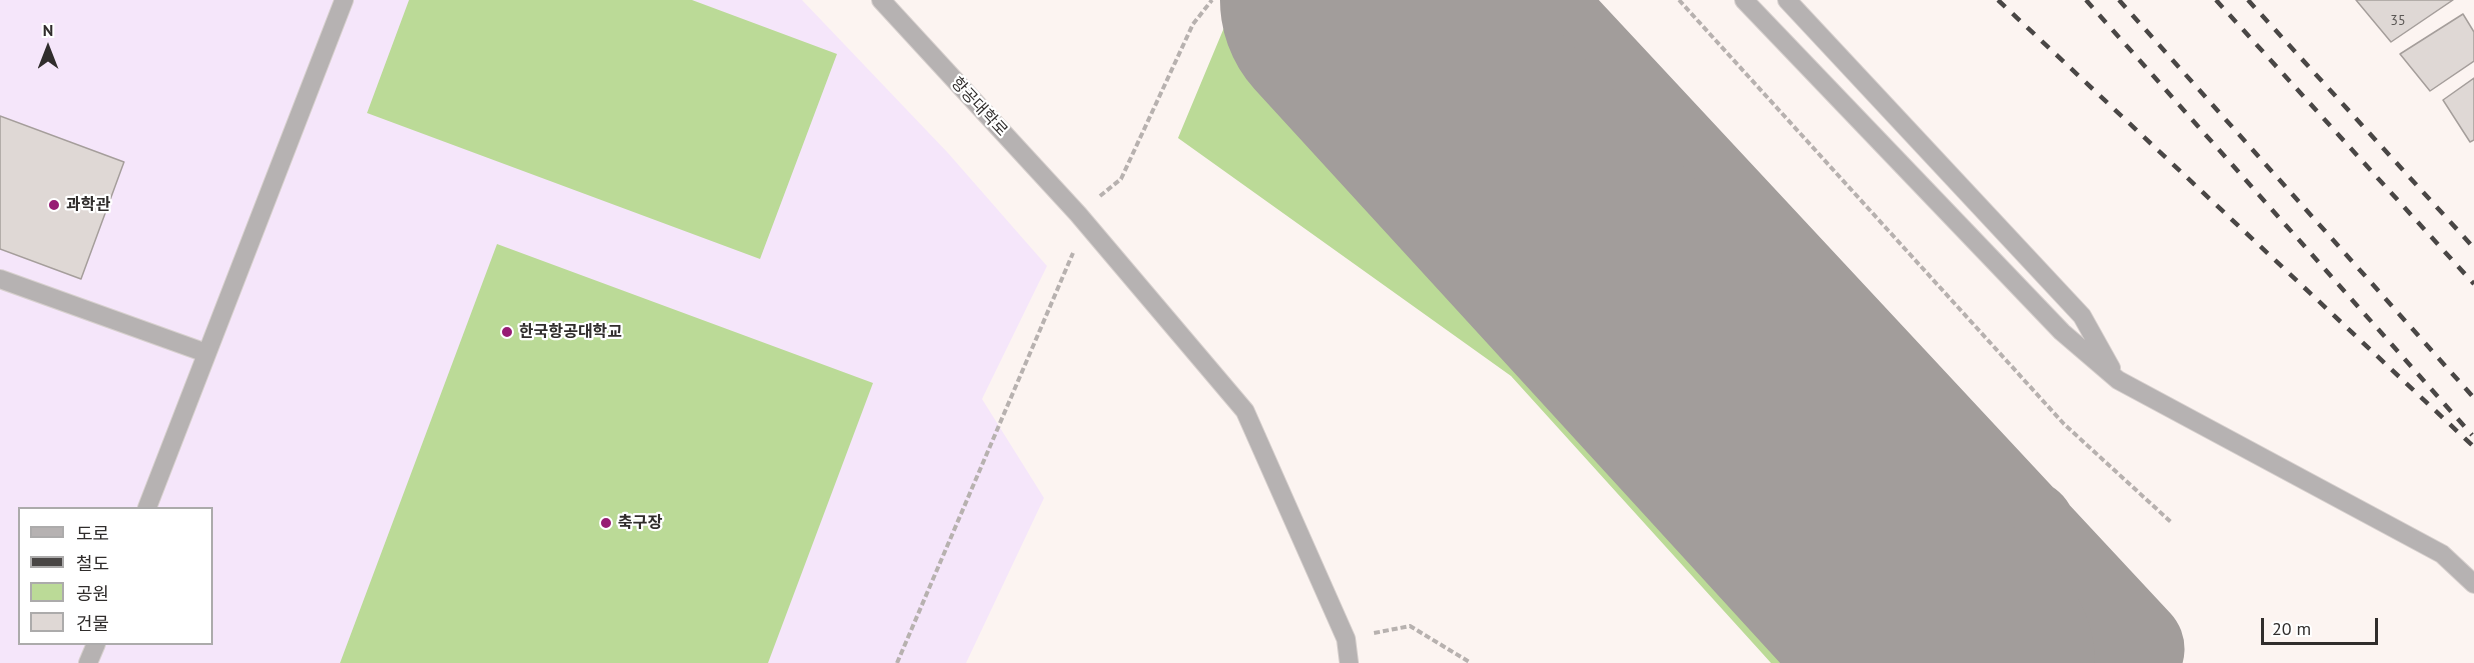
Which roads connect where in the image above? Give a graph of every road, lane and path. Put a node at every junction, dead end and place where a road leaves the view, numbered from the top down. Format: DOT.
graph roads {
  1 [pos="344,0"];
  2 [pos="881,0"];
  3 [pos="1212,0"];
  4 [pos="1678,0"];
  5 [pos="1744,0"];
  6 [pos="1788,0"];
  7 [pos="1082,218"];
  8 [pos="0,279"];
  9 [pos="206,353"];
  10 [pos="2118,380"];
  11 [pos="147,507"];
  12 [pos="2172,523"];
  13 [pos="2474,585"];
  14 [pos="1347,639"];
  15 [pos="96,645"];
  16 [pos="88,663"];
  17 [pos="897,663"];
  18 [pos="1349,663"];
  19 [pos="1471,663"];
  1 -- 9 [label="street"];
  2 -- 7 [label="street, 항공대학로"];
  3 -- 7 [label="path"];
  4 -- 12 [label="path"];
  5 -- 10 [label="street"];
  6 -- 10 [label="street"];
  7 -- 14 [label="street, 항공대학로"];
  7 -- 17 [label="path"];
  8 -- 9 [label="street"];
  9 -- 11 [label="street"];
  10 -- 13 [label="street"];
  14 -- 18 [label="street, 항공대학로"];
  14 -- 19 [label="path"];
  15 -- 16 [label="street"];
}
